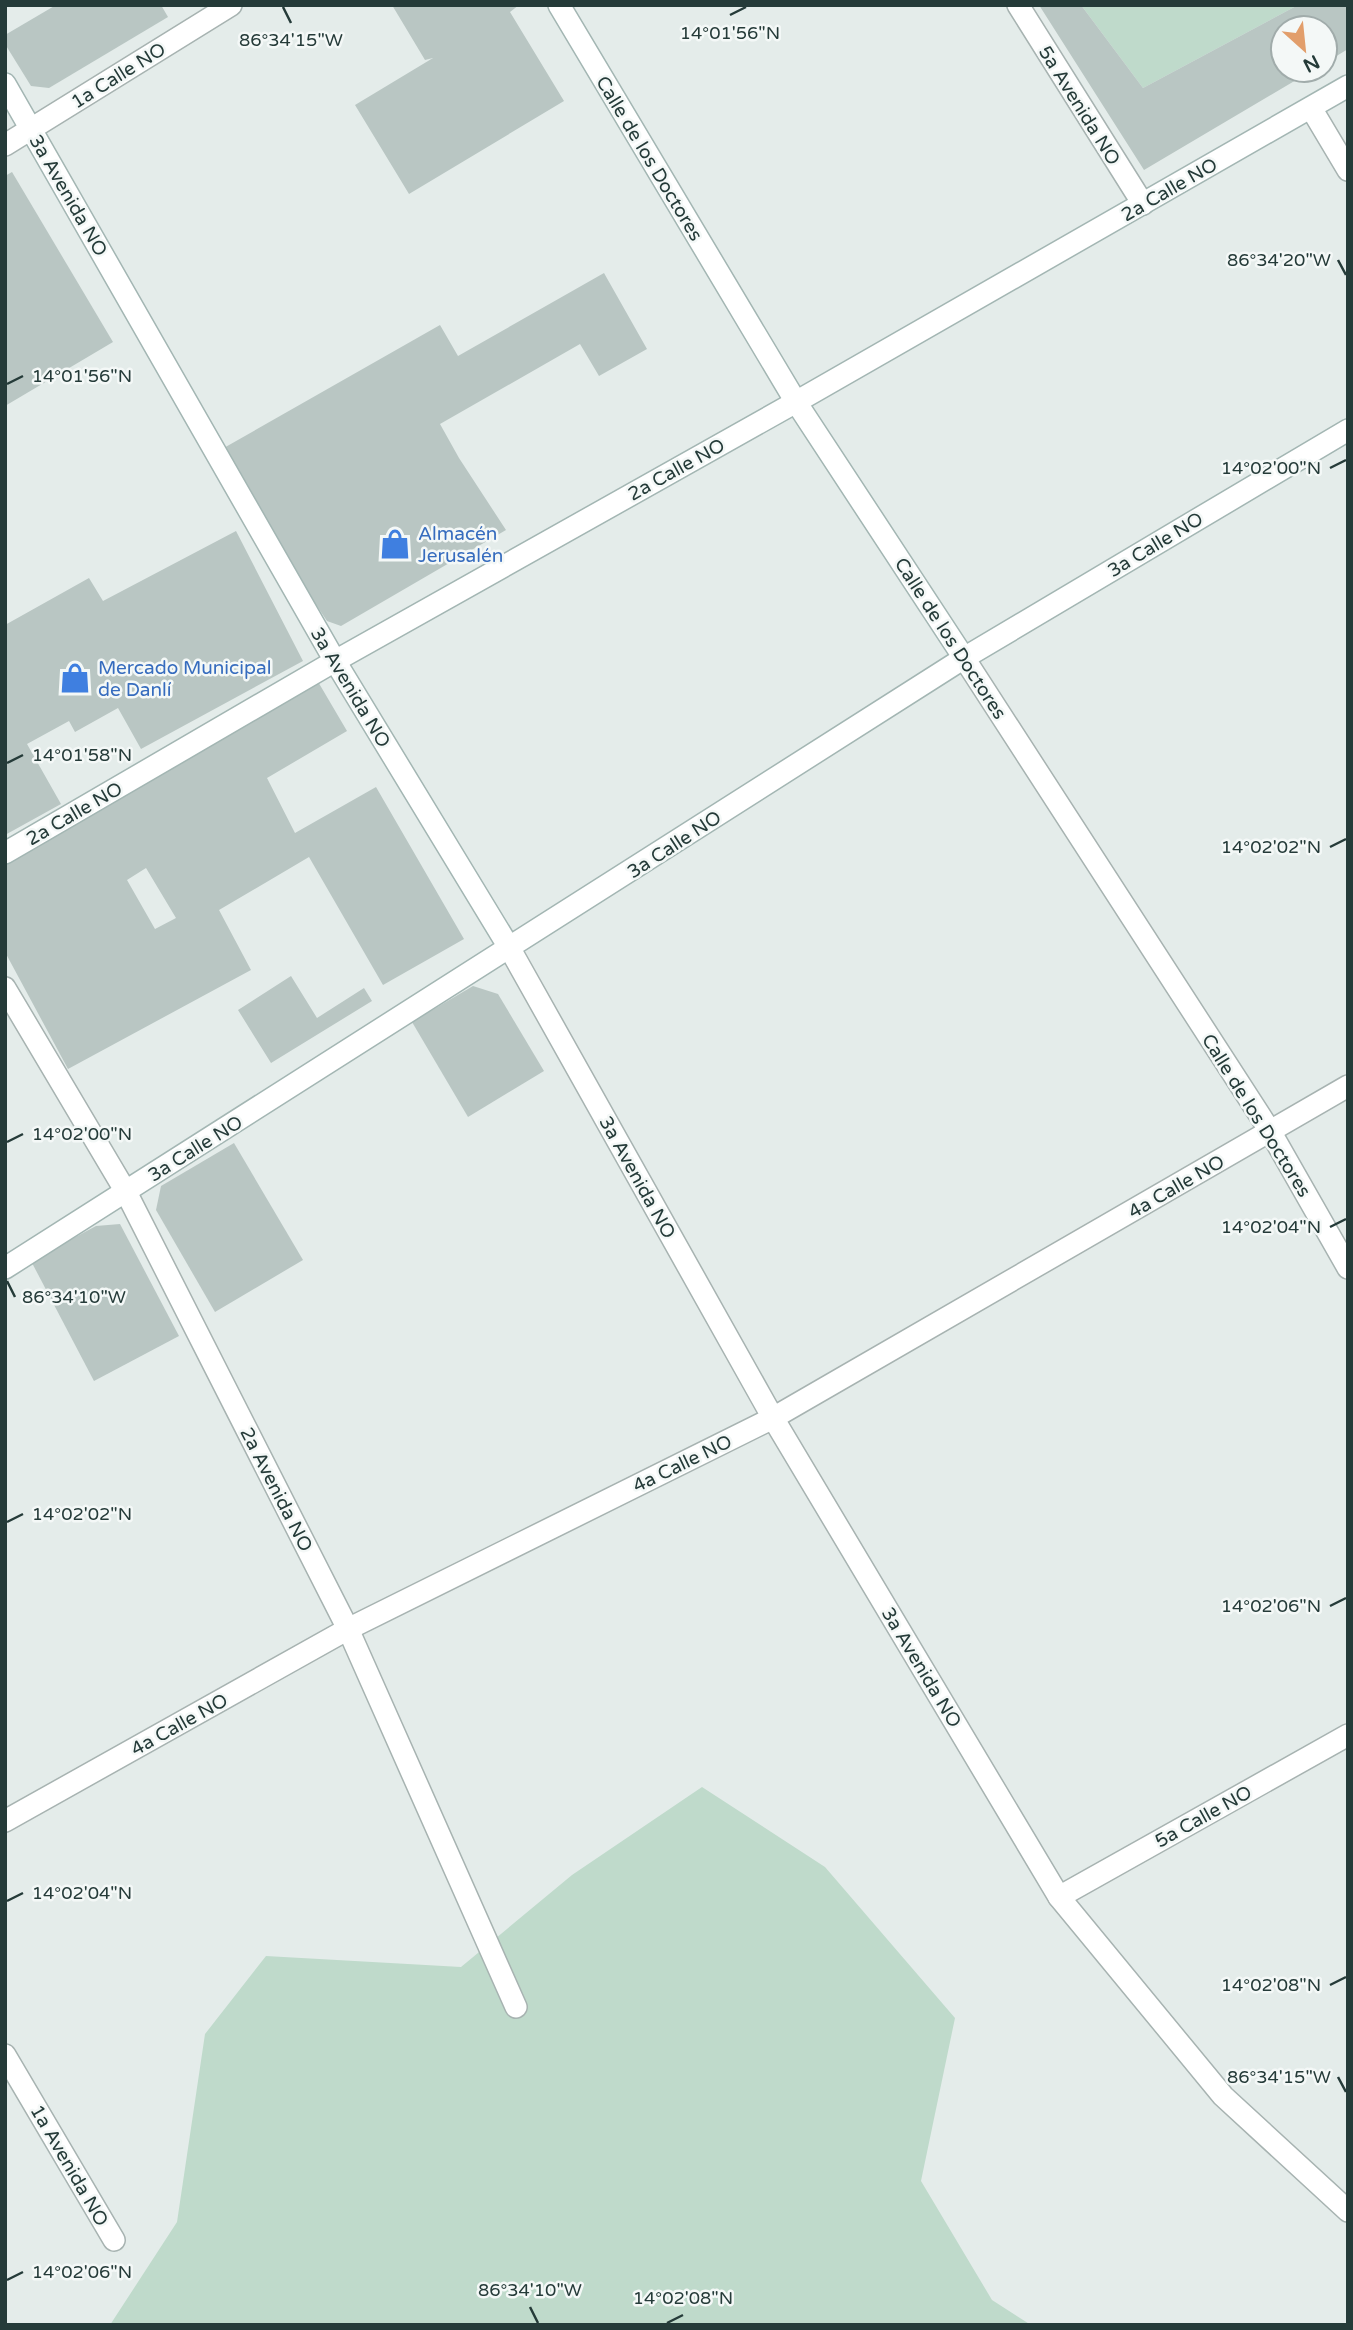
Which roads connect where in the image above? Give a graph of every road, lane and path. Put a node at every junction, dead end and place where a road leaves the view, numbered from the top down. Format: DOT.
graph roads {
  1 [pos="231,5"];
  2 [pos="559,5"];
  3 [pos="1018,5"];
  4 [pos="5,84"];
  5 [pos="1348,86"];
  6 [pos="1311,108"];
  7 [pos="31,128"];
  8 [pos="5,145"];
  9 [pos="1348,170"];
  10 [pos="1143,204"];
  11 [pos="796,402"];
  12 [pos="1348,430"];
  13 [pos="964,658"];
  14 [pos="334,661"];
  15 [pos="5,853"];
  16 [pos="510,949"];
  17 [pos="5,988"];
  18 [pos="1348,1086"];
  19 [pos="1270,1131"];
  20 [pos="125,1192"];
  21 [pos="5,1268"];
  22 [pos="1348,1268"];
  23 [pos="774,1418"];
  24 [pos="348,1629"];
  25 [pos="1348,1735"];
  26 [pos="5,1821"];
  27 [pos="1059,1897"];
  28 [pos="516,2007"];
  29 [pos="5,2054"];
  30 [pos="1348,2211"];
  31 [pos="114,2240"];
  1 -- 7 [label="street, 1a Calle NO"];
  2 -- 11 [label="street, Calle de los Doctores"];
  3 -- 10 [label="street, 5a Avenida NO"];
  4 -- 7 [label="street, 3a Avenida NO"];
  5 -- 6 [label="street, 2a Calle NO"];
  6 -- 9 [label="street"];
  6 -- 10 [label="street, 2a Calle NO"];
  7 -- 8 [label="street, 1a Calle NO"];
  7 -- 14 [label="street, 3a Avenida NO"];
  10 -- 11 [label="street, 2a Calle NO"];
  11 -- 13 [label="street, Calle de los Doctores"];
  11 -- 14 [label="street, 2a Calle NO"];
  12 -- 13 [label="street, 3a Calle NO"];
  13 -- 16 [label="street, 3a Calle NO"];
  13 -- 19 [label="street, Calle de los Doctores"];
  14 -- 15 [label="street, 2a Calle NO"];
  14 -- 16 [label="street, 3a Avenida NO"];
  16 -- 20 [label="street, 3a Calle NO"];
  16 -- 23 [label="street, 3a Avenida NO"];
  17 -- 20 [label="street, 2a Avenida NO"];
  18 -- 19 [label="street, 4a Calle NO"];
  19 -- 22 [label="street, Calle de los Doctores"];
  19 -- 23 [label="street, 4a Calle NO"];
  20 -- 21 [label="street, 3a Calle NO"];
  20 -- 24 [label="street, 2a Avenida NO"];
  23 -- 24 [label="street, 4a Calle NO"];
  23 -- 27 [label="street, 3a Avenida NO"];
  24 -- 26 [label="street, 4a Calle NO"];
  24 -- 28 [label="street, 2a Avenida NO"];
  25 -- 27 [label="street, 5a Calle NO"];
  27 -- 30 [label="street, 3a Avenida NO"];
  29 -- 31 [label="street, 1a Avenida NO"];
}
